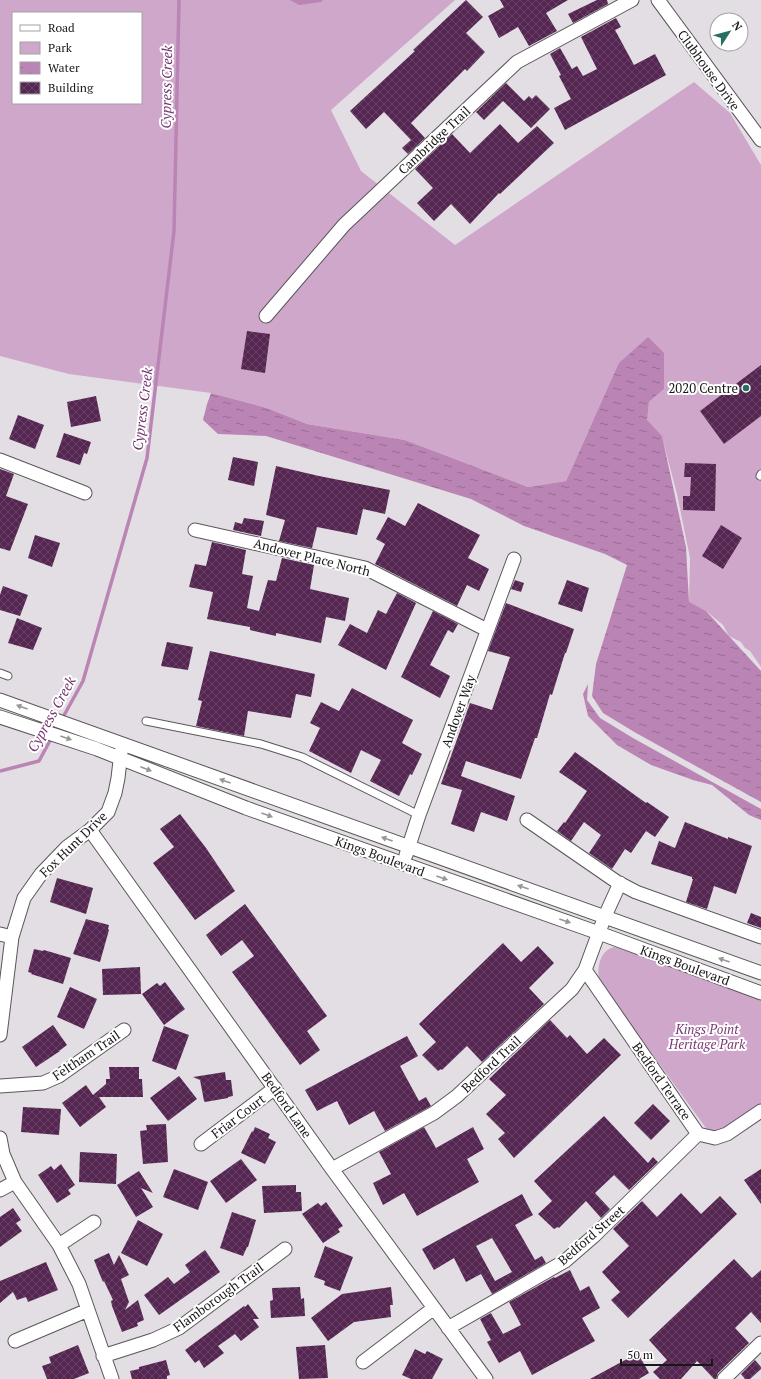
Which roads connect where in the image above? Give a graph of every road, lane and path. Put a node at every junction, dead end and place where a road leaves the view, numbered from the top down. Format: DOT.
graph roads {
  1 [pos="632,0"];
  2 [pos="658,0"];
  3 [pos="761,140"];
  4 [pos="266,316"];
  5 [pos="0,460"];
  6 [pos="85,493"];
  7 [pos="195,530"];
  8 [pos="514,559"];
  9 [pos="488,630"];
  10 [pos="0,673"];
  11 [pos="8,676"];
  12 [pos="0,700"];
  13 [pos="0,717"];
  14 [pos="146,721"];
  15 [pos="122,744"];
  16 [pos="120,759"];
  17 [pos="419,815"];
  18 [pos="527,820"];
  19 [pos="90,830"];
  20 [pos="409,847"];
  21 [pos="404,864"];
  22 [pos="620,883"];
  23 [pos="605,916"];
  24 [pos="599,933"];
  25 [pos="6,935"];
  26 [pos="761,937"];
  27 [pos="585,970"];
  28 [pos="761,973"];
  29 [pos="761,993"];
  30 [pos="124,1030"];
  31 [pos="0,1035"];
  32 [pos="0,1086"];
  33 [pos="276,1088"];
  34 [pos="761,1111"];
  35 [pos="698,1134"];
  36 [pos="0,1138"];
  37 [pos="201,1144"];
  38 [pos="332,1169"];
  39 [pos="15,1182"];
  40 [pos="0,1190"];
  41 [pos="94,1222"];
  42 [pos="58,1245"];
  43 [pos="285,1249"];
  44 [pos="434,1308"];
  45 [pos="88,1310"];
  46 [pos="448,1328"];
  47 [pos="15,1341"];
  48 [pos="761,1343"];
  49 [pos="103,1356"];
  50 [pos="362,1362"];
  51 [pos="112,1379"];
  52 [pos="486,1379"];
  53 [pos="724,1379"];
  1 -- 4 [label="street, Cambridge Trail"];
  2 -- 3 [label="street, Clubhouse Drive"];
  5 -- 6 [label="street"];
  7 -- 9 [label="street, Andover Place North"];
  8 -- 9 [label="street, Andover Way"];
  9 -- 17 [label="street, Andover Way"];
  10 -- 11 [label="lane"];
  15 -- 12 [label="street, Kings Boulevard, one-way"];
  13 -- 16 [label="street, Kings Boulevard, one-way"];
  14 -- 17 [label="lane"];
  15 -- 16 [label="street, Fox Hunt Drive"];
  20 -- 15 [label="street, Kings Boulevard, one-way"];
  16 -- 19 [label="street, Fox Hunt Drive"];
  16 -- 21 [label="street, Kings Boulevard, one-way"];
  17 -- 20 [label="street, Andover Way"];
  18 -- 22 [label="street"];
  19 -- 25 [label="street, Fox Hunt Drive"];
  19 -- 33 [label="street, Bedford Lane"];
  20 -- 21 [label="street, Andover Way"];
  23 -- 20 [label="street, Kings Boulevard, one-way"];
  21 -- 24 [label="street, Kings Boulevard, one-way"];
  22 -- 23 [label="street, Bedford Trail"];
  22 -- 26 [label="street"];
  23 -- 24 [label="street, Bedford Trail"];
  28 -- 23 [label="street, Kings Boulevard, one-way"];
  24 -- 27 [label="street, Bedford Trail"];
  24 -- 29 [label="street, Kings Boulevard"];
  25 -- 31 [label="street, Fox Hunt Drive"];
  27 -- 35 [label="street, Bedford Terrace"];
  27 -- 38 [label="street, Bedford Trail"];
  30 -- 32 [label="street, Feltham Trail"];
  33 -- 37 [label="street, Friar Court"];
  33 -- 38 [label="street, Bedford Lane"];
  34 -- 35 [label="street, Bedford Terrace"];
  35 -- 46 [label="street, Bedford Street"];
  36 -- 39 [label="street"];
  38 -- 44 [label="street, Bedford Lane"];
  39 -- 40 [label="street"];
  39 -- 42 [label="street"];
  41 -- 42 [label="street"];
  42 -- 45 [label="street"];
  43 -- 49 [label="street, Flamborough Trail"];
  44 -- 46 [label="street, Bedford Lane"];
  44 -- 50 [label="street"];
  45 -- 47 [label="street"];
  45 -- 49 [label="street"];
  46 -- 52 [label="street, Bedford Lane"];
  48 -- 53 [label="street"];
  49 -- 51 [label="street"];
}
